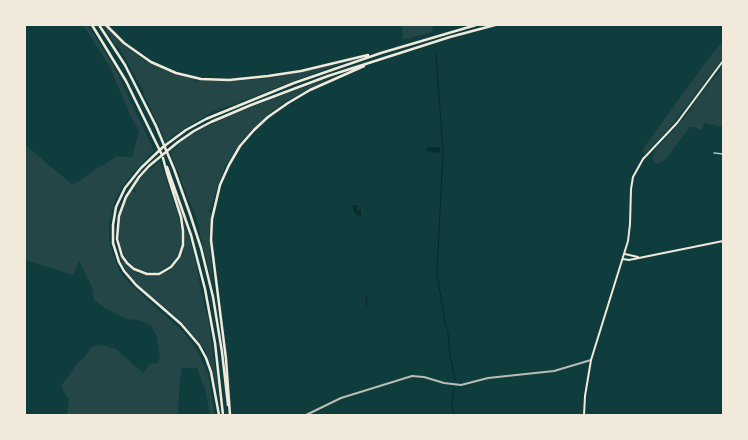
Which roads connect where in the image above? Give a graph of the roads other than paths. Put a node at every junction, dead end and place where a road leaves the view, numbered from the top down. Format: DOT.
graph roads {
  1 [pos="92,25"];
  2 [pos="99,25"];
  3 [pos="106,25"];
  4 [pos="476,25"];
  5 [pos="495,25"];
  6 [pos="381,53"];
  7 [pos="376,61"];
  8 [pos="723,61"];
  9 [pos="714,153"];
  10 [pos="723,154"];
  11 [pos="163,158"];
  12 [pos="723,242"];
  13 [pos="625,254"];
  14 [pos="639,257"];
  15 [pos="623,259"];
  16 [pos="591,360"];
  17 [pos="219,415"];
  18 [pos="223,415"];
  19 [pos="229,415"];
  20 [pos="306,415"];
  21 [pos="584,415"];
  1 -- 11 [label="highway"];
  2 -- 19 [label="highway"];
  3 -- 6 [label="highway"];
  4 -- 6 [label="highway"];
  5 -- 7 [label="highway"];
  6 -- 17 [label="highway"];
  7 -- 11 [label="highway"];
  7 -- 19 [label="highway"];
  8 -- 13 [label="main road"];
  9 -- 10 [label="street"];
  11 -- 18 [label="highway"];
  12 -- 14 [label="main road"];
  13 -- 14 [label="main road"];
  13 -- 15 [label="main road"];
  14 -- 15 [label="main road"];
  15 -- 16 [label="main road"];
  16 -- 20 [label="street"];
  16 -- 21 [label="main road"];
}
